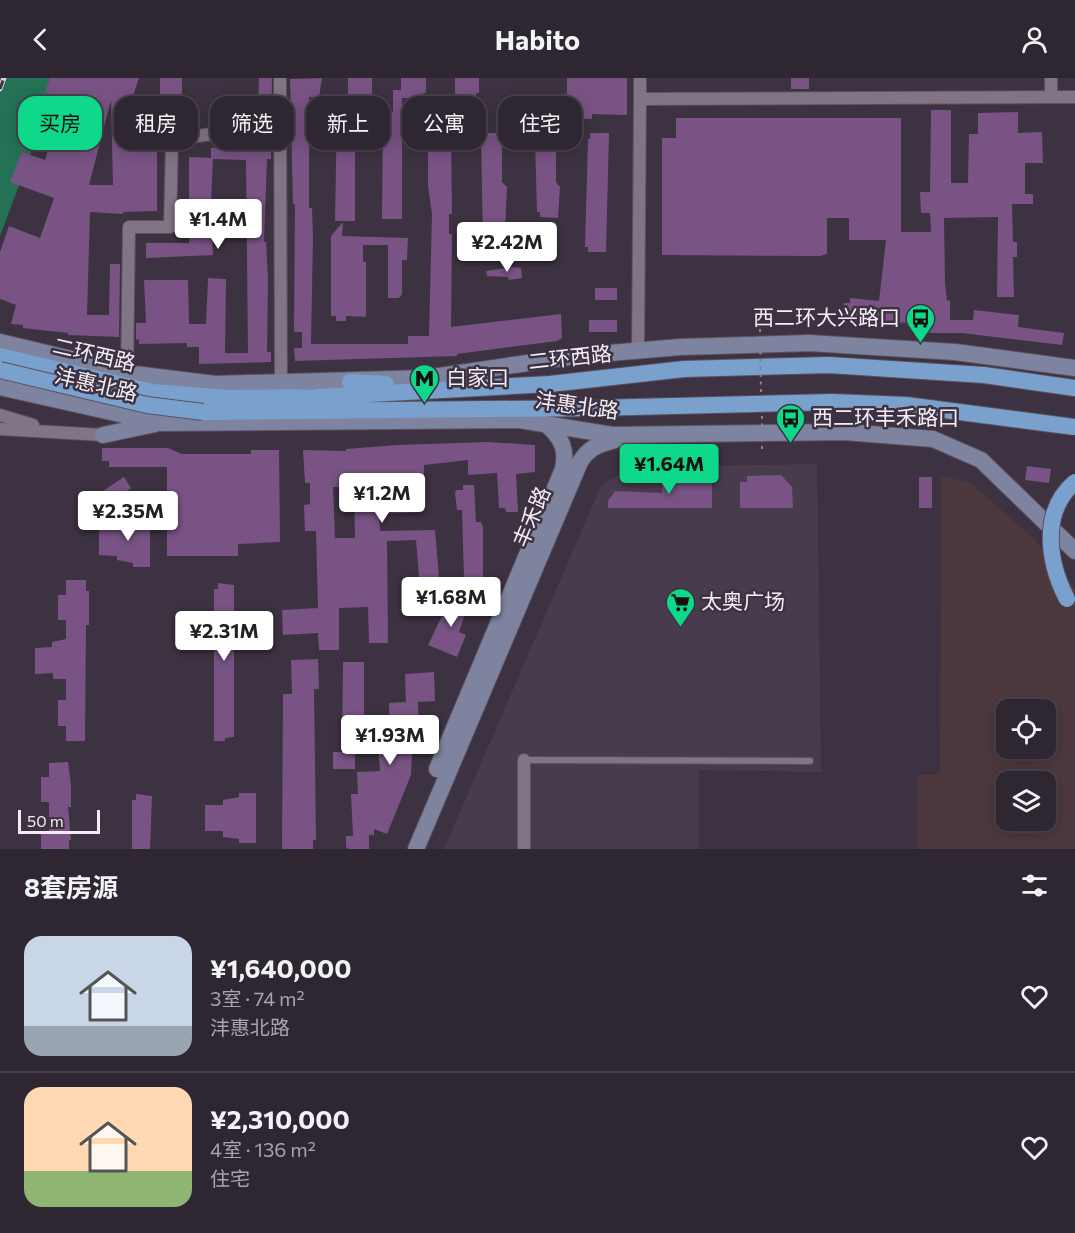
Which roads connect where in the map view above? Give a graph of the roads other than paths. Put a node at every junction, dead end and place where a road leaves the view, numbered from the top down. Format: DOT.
graph roads {
  1 [pos="280,78"];
  2 [pos="640,78"];
  3 [pos="1051,78"];
  4 [pos="1075,97"];
  5 [pos="1051,98"];
  6 [pos="640,99"];
  7 [pos="210,134"];
  8 [pos="0,342"];
  9 [pos="638,351"];
  10 [pos="0,356"];
  11 [pos="1075,368"];
  12 [pos="0,369"];
  13 [pos="127,373"];
  14 [pos="984,375"];
  15 [pos="350,382"];
  16 [pos="281,383"];
  17 [pos="1075,383"];
  18 [pos="0,387"];
  19 [pos="1075,388"];
  20 [pos="453,389"];
  21 [pos="101,410"];
  22 [pos="0,415"];
  23 [pos="550,418"];
  24 [pos="520,420"];
  25 [pos="160,423"];
  26 [pos="1075,427"];
  27 [pos="0,429"];
  28 [pos="52,431"];
  29 [pos="103,435"];
  30 [pos="636,435"];
  31 [pos="1075,482"];
  32 [pos="1075,551"];
  33 [pos="1075,608"];
  34 [pos="524,759"];
  35 [pos="810,761"];
  36 [pos="404,849"];
  37 [pos="416,849"];
  38 [pos="524,849"];
  1 -- 16 [label="street"];
  2 -- 6 [label="street"];
  3 -- 5 [label="street"];
  4 -- 5 [label="street"];
  5 -- 6 [label="street"];
  6 -- 9 [label="street"];
  7 -- 13 [label="street"];
  8 -- 13 [label="main road, 沣惠北路"];
  9 -- 11 [label="main road, 沣惠北路"];
  9 -- 15 [label="main road, 沣惠北路"];
  10 -- 20 [label="highway, 二环西路"];
  12 -- 23 [label="highway, 二环西路, bridge"];
  13 -- 16 [label="main road, 沣惠北路"];
  14 -- 17 [label="highway"];
  14 -- 19 [label="highway, 二环西路"];
  14 -- 20 [label="highway, 二环西路"];
  15 -- 16 [label="main road, 沣惠北路"];
  15 -- 20 [label="highway"];
  18 -- 21 [label="main road, 沣惠北路"];
  21 -- 25 [label="main road, 沣惠北路"];
  21 -- 29 [label="main road"];
  22 -- 28 [label="street"];
  23 -- 24 [label="highway"];
  23 -- 26 [label="highway, 二环西路, bridge"];
  23 -- 30 [label="main road, 沣惠北路"];
  23 -- 36 [label="main road, 丰禾路"];
  24 -- 25 [label="main road, 沣惠北路"];
  25 -- 29 [label="main road"];
  27 -- 28 [label="street"];
  28 -- 29 [label="street"];
  30 -- 32 [label="main road, 沣惠北路"];
  30 -- 37 [label="main road, 丰禾路"];
  31 -- 33 [label="highway, bridge"];
  34 -- 35 [label="lane"];
  34 -- 38 [label="street"];
}
